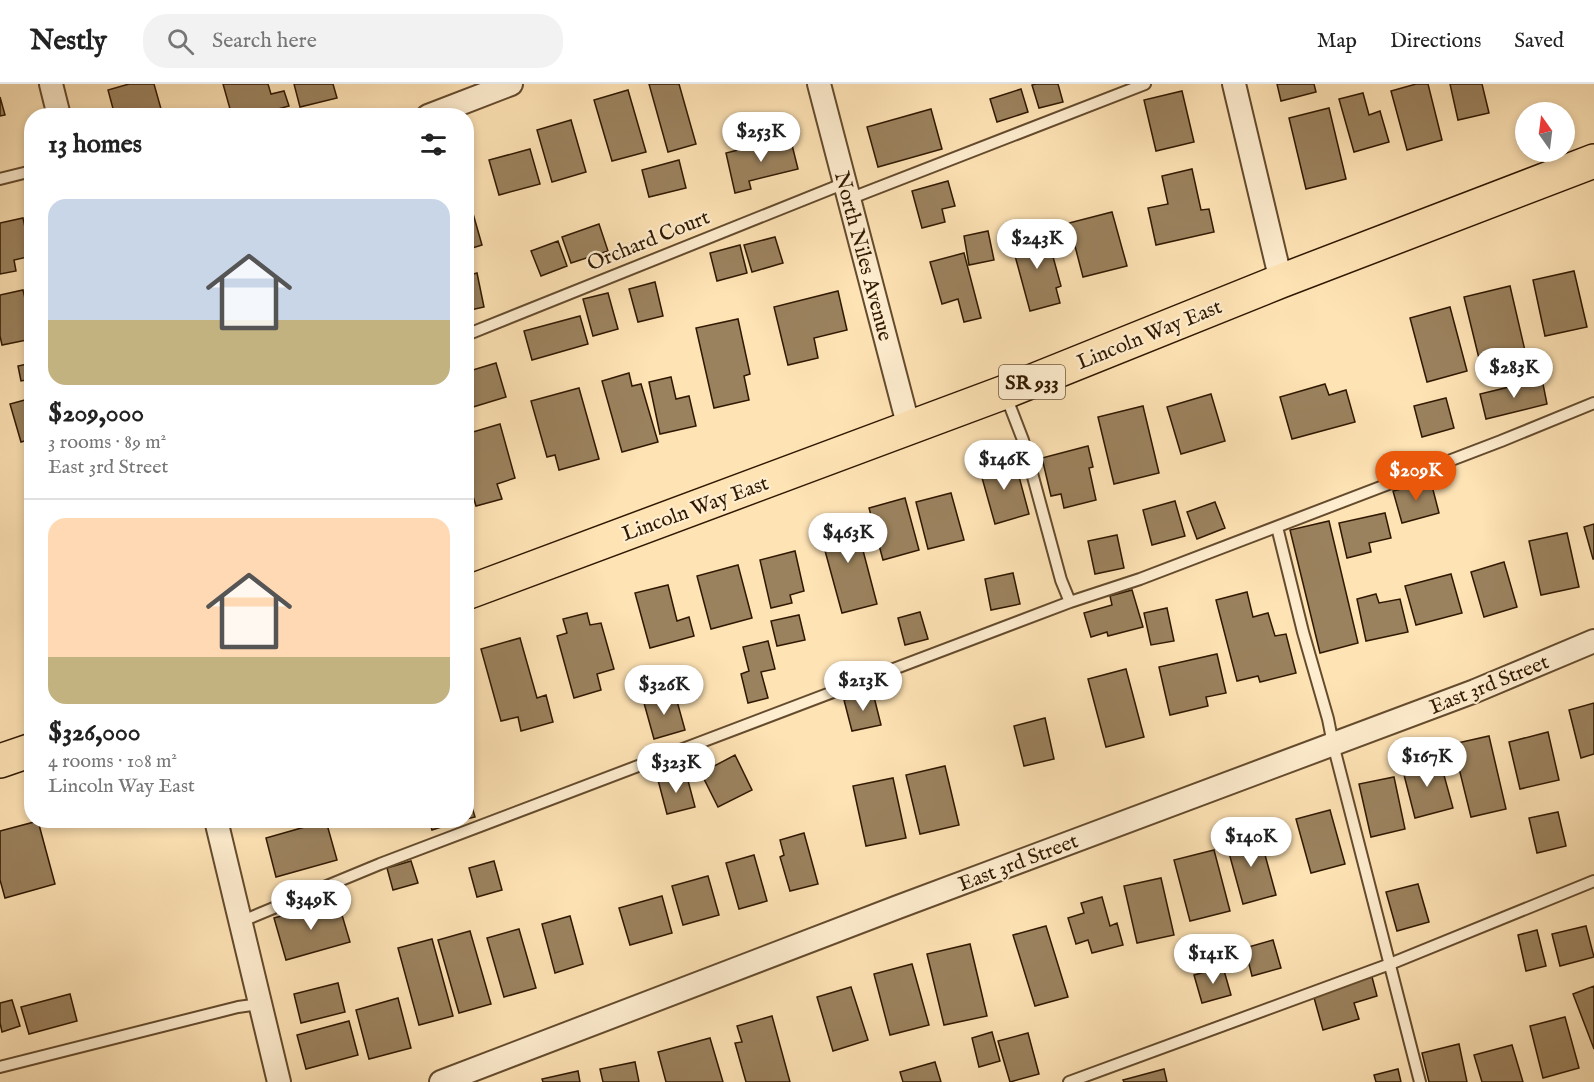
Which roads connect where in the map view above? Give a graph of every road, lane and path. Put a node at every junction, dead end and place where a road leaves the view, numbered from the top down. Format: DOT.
graph roads {
  1 [pos="51,84"];
  2 [pos="511,84"];
  3 [pos="819,84"];
  4 [pos="1145,84"];
  5 [pos="1234,84"];
  6 [pos="57,108"];
  7 [pos="449,108"];
  8 [pos="1594,163"];
  9 [pos="24,173"];
  10 [pos="0,179"];
  11 [pos="847,191"];
  12 [pos="1281,281"];
  13 [pos="474,332"];
  14 [pos="1005,393"];
  15 [pos="1594,403"];
  16 [pos="909,428"];
  17 [pos="1277,527"];
  18 [pos="474,590"];
  19 [pos="1070,602"];
  20 [pos="1594,641"];
  21 [pos="1333,744"];
  22 [pos="24,752"];
  23 [pos="0,760"];
  24 [pos="218,828"];
  25 [pos="1594,881"];
  26 [pos="239,922"];
  27 [pos="1390,964"];
  28 [pos="260,1004"];
  29 [pos="0,1067"];
  30 [pos="279,1082"];
  31 [pos="441,1082"];
  32 [pos="1070,1082"];
  33 [pos="1420,1082"];
  1 -- 6 [label="street"];
  2 -- 7 [label="street"];
  3 -- 11 [label="street, North Niles Avenue"];
  4 -- 11 [label="lane, Orchard Court"];
  5 -- 12 [label="street"];
  8 -- 12 [label="main road, Lincoln Way East / SR 933"];
  9 -- 10 [label="lane"];
  11 -- 13 [label="lane, Orchard Court"];
  11 -- 16 [label="street, North Niles Avenue"];
  12 -- 14 [label="main road, Lincoln Way East / SR 933"];
  14 -- 16 [label="main road, Lincoln Way East / SR 933"];
  14 -- 19 [label="lane"];
  15 -- 17 [label="lane"];
  16 -- 18 [label="main road, Lincoln Way East / SR 933"];
  17 -- 19 [label="lane"];
  17 -- 21 [label="lane"];
  19 -- 26 [label="lane"];
  20 -- 21 [label="street, East 3rd Street"];
  21 -- 27 [label="lane"];
  21 -- 31 [label="street, East 3rd Street"];
  22 -- 23 [label="main road"];
  24 -- 26 [label="street"];
  25 -- 27 [label="lane"];
  26 -- 28 [label="street"];
  27 -- 32 [label="lane"];
  27 -- 33 [label="lane"];
  28 -- 29 [label="lane"];
  28 -- 30 [label="street"];
}
